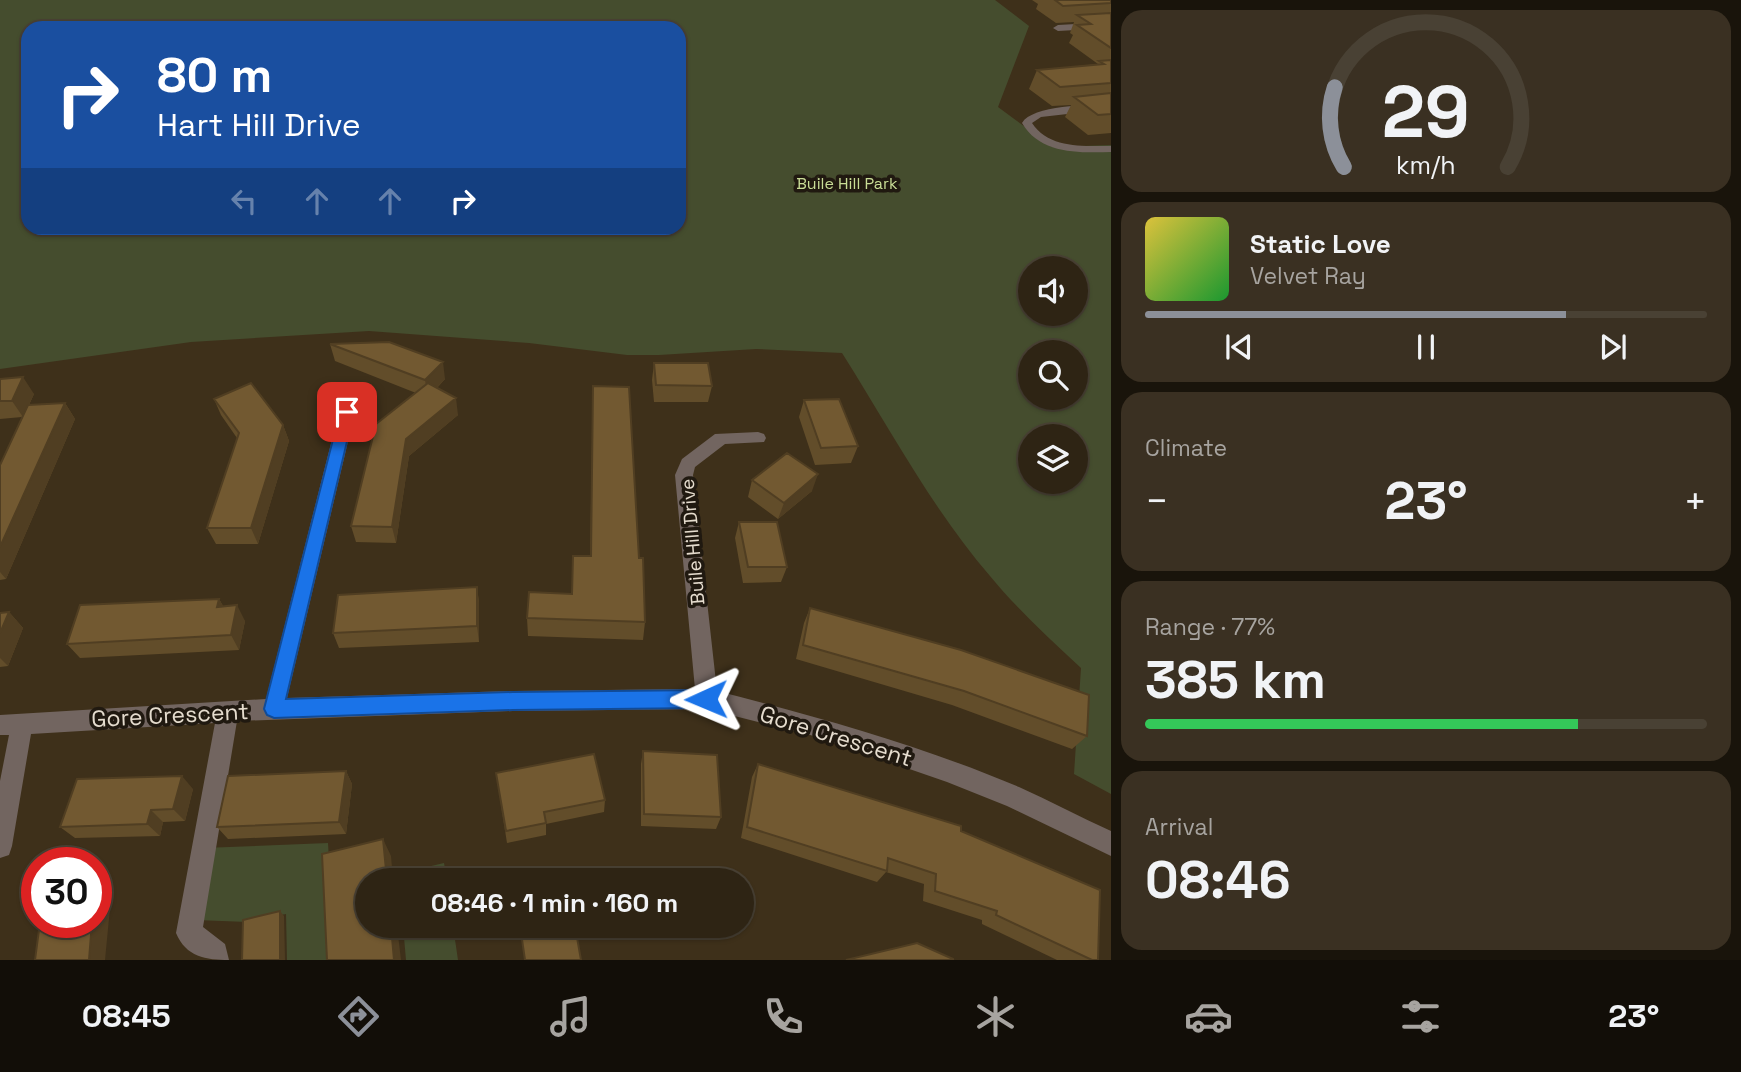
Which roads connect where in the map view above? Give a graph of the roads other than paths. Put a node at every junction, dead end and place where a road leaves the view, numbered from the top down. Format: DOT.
graph roads {
  1 [pos="1111,25"];
  2 [pos="1058,27"];
  3 [pos="1111,106"];
  4 [pos="1111,149"];
  5 [pos="347,412"];
  6 [pos="758,438"];
  7 [pos="706,699"];
  8 [pos="274,709"];
  9 [pos="228,712"];
  10 [pos="11,724"];
  11 [pos="1111,844"];
  12 [pos="0,846"];
  13 [pos="216,960"];
  1 -- 2 [label="street"];
  3 -- 4 [label="street"];
  5 -- 8 [label="street"];
  6 -- 7 [label="street, Buile Hill Drive"];
  7 -- 8 [label="street, Gore Crescent"];
  7 -- 11 [label="street, Gore Crescent"];
  8 -- 9 [label="street, Gore Crescent"];
  9 -- 10 [label="street, Gore Crescent"];
  9 -- 13 [label="street"];
  10 -- 12 [label="street"];
}
